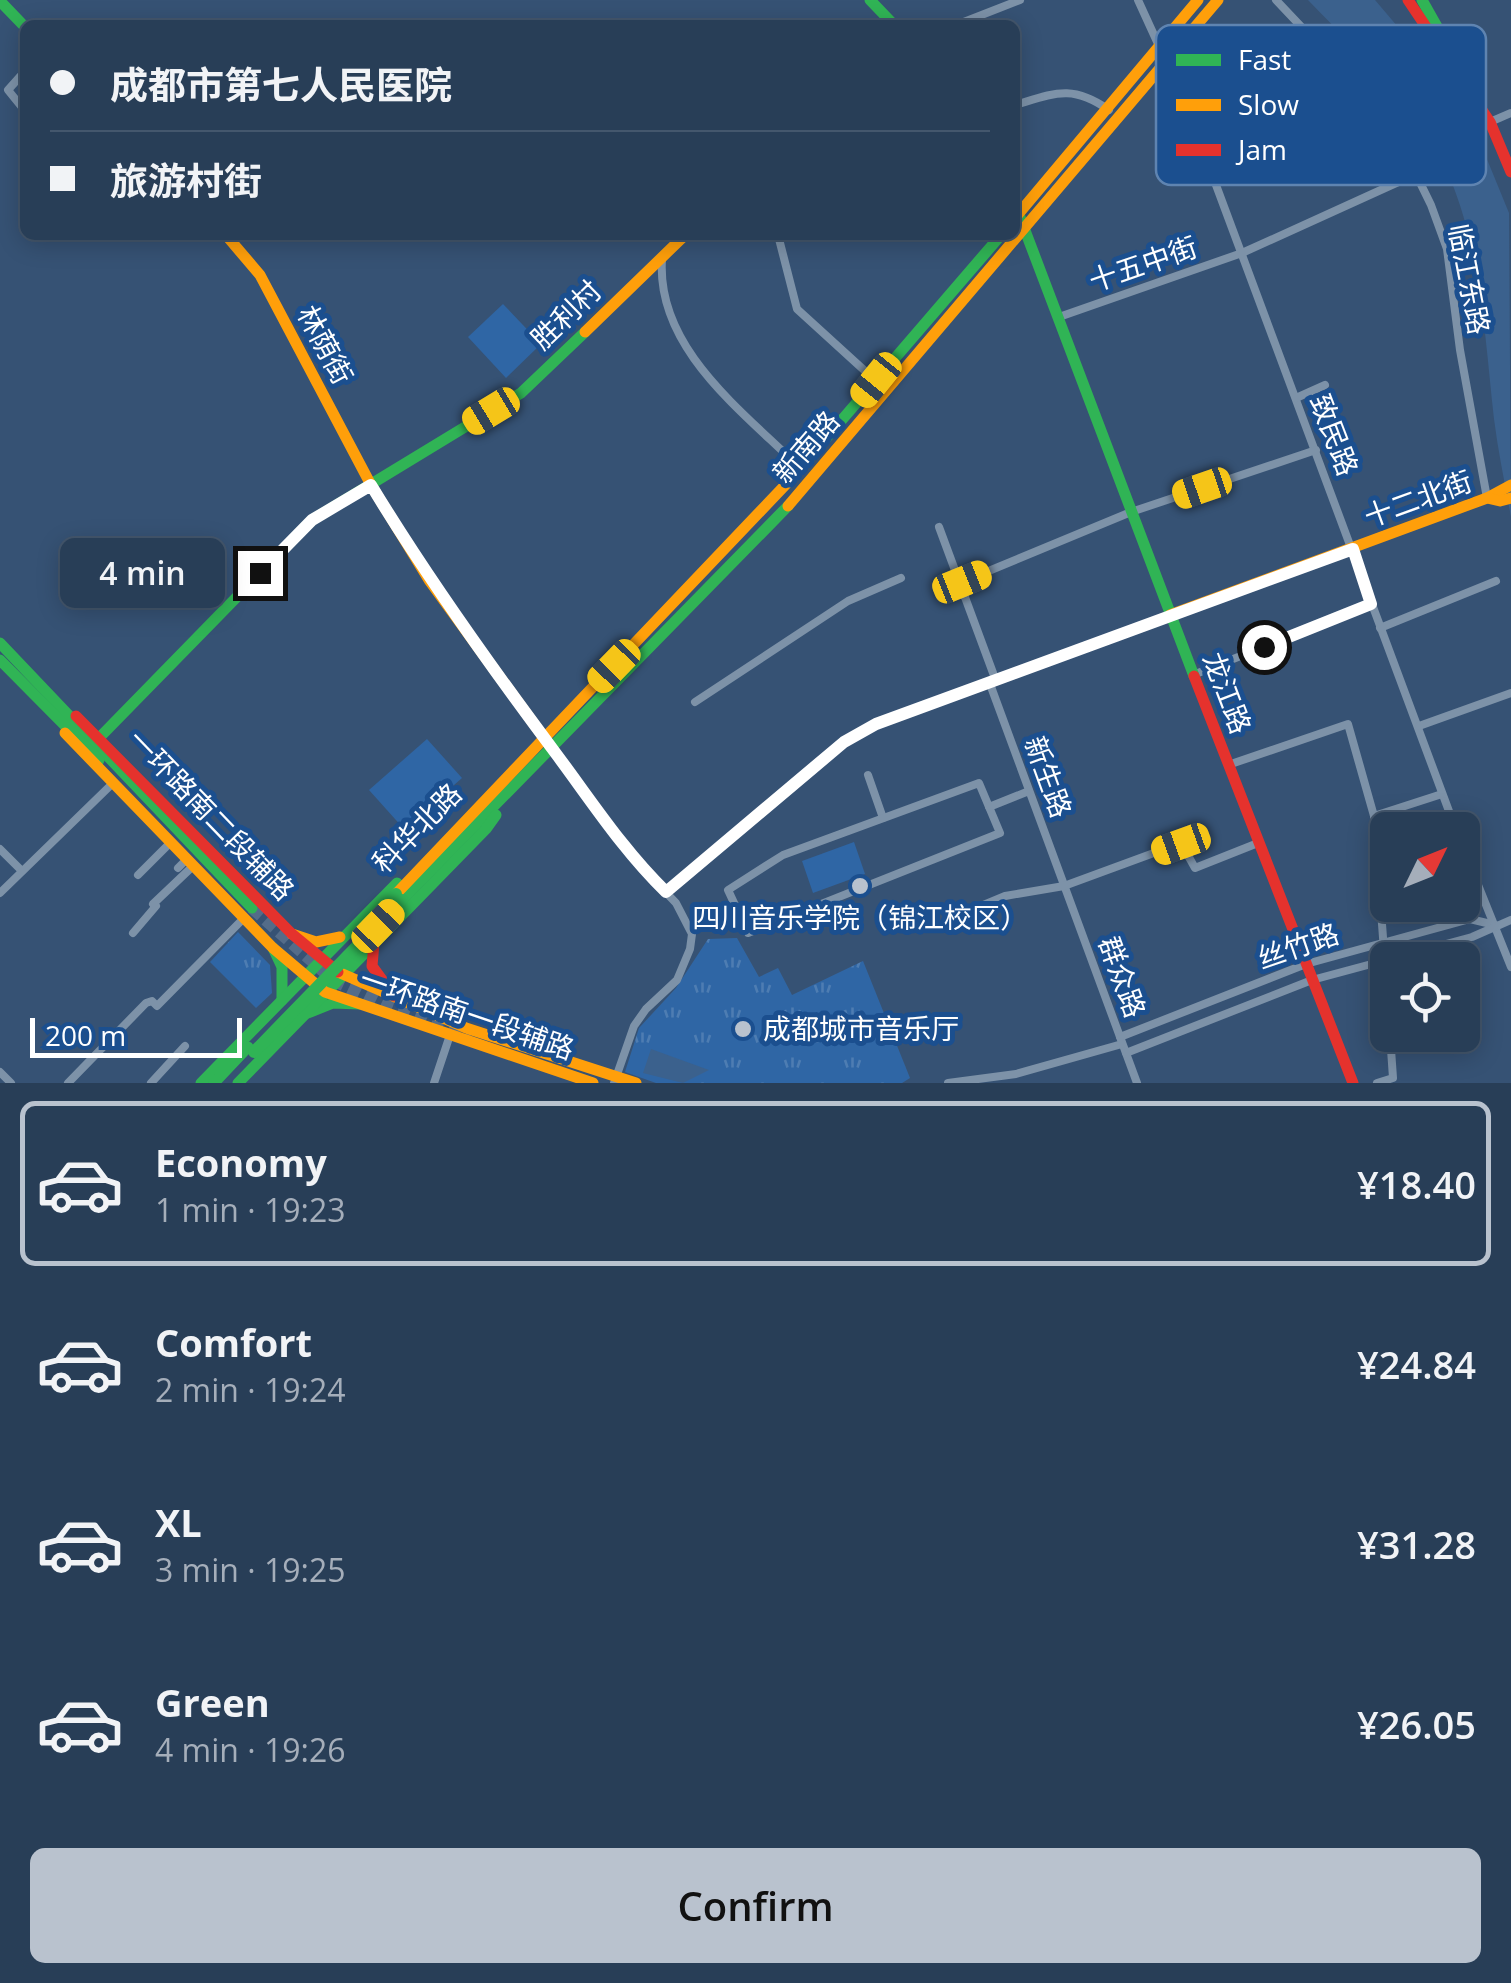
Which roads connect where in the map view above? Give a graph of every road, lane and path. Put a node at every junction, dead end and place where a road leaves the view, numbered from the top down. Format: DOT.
graph roads {
  1 [pos="870,0"];
  2 [pos="1020,0"];
  3 [pos="1138,0"];
  4 [pos="1198,0"];
  5 [pos="1218,0"];
  6 [pos="1276,0"];
  7 [pos="1404,0"];
  8 [pos="1419,0"];
  9 [pos="0,1"];
  10 [pos="889,20"];
  11 [pos="969,20"];
  12 [pos="20,21"];
  13 [pos="1181,25"];
  14 [pos="1192,25"];
  15 [pos="1300,25"];
  16 [pos="1424,25"];
  17 [pos="1433,25"];
  18 [pos="1156,35"];
  19 [pos="1156,60"];
  20 [pos="1156,61"];
  21 [pos="20,77"];
  22 [pos="1020,103"];
  23 [pos="20,106"];
  24 [pos="1109,110"];
  25 [pos="1486,110"];
  26 [pos="1511,113"];
  27 [pos="1493,121"];
  28 [pos="1511,155"];
  29 [pos="1511,172"];
  30 [pos="1216,185"];
  31 [pos="1392,185"];
  32 [pos="1420,185"];
  33 [pos="1020,208"];
  34 [pos="1020,220"];
  35 [pos="1025,230"];
  36 [pos="1020,236"];
  37 [pos="230,240"];
  38 [pos="680,240"];
  39 [pos="779,240"];
  40 [pos="997,240"];
  41 [pos="1016,240"];
  42 [pos="1242,253"];
  43 [pos="662,258"];
  44 [pos="1059,317"];
  45 [pos="876,380"];
  46 [pos="1325,385"];
  47 [pos="1296,398"];
  48 [pos="1316,450"];
  49 [pos="800,469"];
  50 [pos="371,485"];
  51 [pos="1502,494"];
  52 [pos="1132,512"];
  53 [pos="939,526"];
  54 [pos="1353,549"];
  55 [pos="900,578"];
  56 [pos="1496,580"];
  57 [pos="962,582"];
  58 [pos="1371,604"];
  59 [pos="1170,614"];
  60 [pos="1380,628"];
  61 [pos="0,642"];
  62 [pos="0,660"];
  63 [pos="1193,675"];
  64 [pos="993,682"];
  65 [pos="1511,693"];
  66 [pos="43,696"];
  67 [pos="695,702"];
  68 [pos="1419,726"];
  69 [pos="100,736"];
  70 [pos="548,744"];
  71 [pos="1228,765"];
  72 [pos="868,775"];
  73 [pos="112,784"];
  74 [pos="508,785"];
  75 [pos="1029,791"];
  76 [pos="1442,794"];
  77 [pos="989,807"];
  78 [pos="1373,812"];
  79 [pos="1386,812"];
  80 [pos="1449,812"];
  81 [pos="884,818"];
  82 [pos="1258,843"];
  83 [pos="169,844"];
  84 [pos="0,850"];
  85 [pos="185,865"];
  86 [pos="22,871"];
  87 [pos="138,874"];
  88 [pos="1064,886"];
  89 [pos="1480,889"];
  90 [pos="666,892"];
  91 [pos="0,893"];
  92 [pos="399,897"];
  93 [pos="376,904"];
  94 [pos="271,913"];
  95 [pos="248,916"];
  96 [pos="957,916"];
  97 [pos="1511,920"];
  98 [pos="394,921"];
  99 [pos="1495,925"];
  100 [pos="133,933"];
  101 [pos="292,934"];
  102 [pos="346,934"];
  103 [pos="375,941"];
  104 [pos="1386,942"];
  105 [pos="1454,942"];
  106 [pos="1370,946"];
  107 [pos="273,948"];
  108 [pos="322,959"];
  109 [pos="1306,964"];
  110 [pos="1370,965"];
  111 [pos="1511,966"];
  112 [pos="342,974"];
  113 [pos="306,975"];
  114 [pos="1312,980"];
  115 [pos="325,992"];
  116 [pos="394,996"];
  117 [pos="285,998"];
  118 [pos="360,1004"];
  119 [pos="306,1012"];
  120 [pos="450,1035"];
  121 [pos="1122,1045"];
  122 [pos="185,1046"];
  123 [pos="251,1050"];
  124 [pos="1391,1052"];
  125 [pos="0,1072"];
  126 [pos="615,1080"];
  127 [pos="11,1083"];
  128 [pos="68,1083"];
  129 [pos="152,1083"];
  130 [pos="201,1083"];
  131 [pos="214,1083"];
  132 [pos="224,1083"];
  133 [pos="238,1083"];
  134 [pos="434,1083"];
  135 [pos="593,1083"];
  136 [pos="636,1083"];
  137 [pos="948,1083"];
  138 [pos="1137,1083"];
  139 [pos="1353,1083"];
  140 [pos="1377,1083"];
  1 -- 10 [label="main road"];
  2 -- 11 [label="street"];
  3 -- 18 [label="street, 致民路"];
  4 -- 13 [label="main road, 新南路"];
  5 -- 14 [label="main road, 新南路"];
  6 -- 15 [label="street, 临江东路"];
  7 -- 16 [label="main road"];
  8 -- 17 [label="main road"];
  9 -- 12 [label="main road"];
  19 -- 24 [label="main road, 新南路"];
  20 -- 35 [label="main road, 新南路"];
  21 -- 23 [label="street"];
  22 -- 24 [label="street"];
  24 -- 33 [label="main road, 新南路"];
  25 -- 27 [label="main road"];
  26 -- 27 [label="street"];
  27 -- 28 [label="main road"];
  27 -- 29 [label="main road"];
  30 -- 42 [label="street, 致民路"];
  31 -- 42 [label="street, 十五中街"];
  32 -- 51 [label="street, 临江东路"];
  34 -- 35 [label="main road, 龙江路"];
  35 -- 36 [label="main road, 新南路"];
  35 -- 44 [label="main road, 龙江路"];
  37 -- 50 [label="main road, 林荫街"];
  38 -- 43 [label="main road, 胜利村"];
  39 -- 45 [label="street"];
  40 -- 45 [label="main road, 新南路"];
  41 -- 70 [label="main road, 新南路"];
  42 -- 44 [label="street, 十五中街"];
  42 -- 47 [label="street, 致民路"];
  43 -- 49 [label="street"];
  43 -- 50 [label="main road, 胜利村"];
  44 -- 52 [label="main road, 龙江路"];
  45 -- 49 [label="main road, 新南路"];
  46 -- 47 [label="street"];
  47 -- 48 [label="street, 致民路"];
  48 -- 52 [label="street"];
  48 -- 54 [label="street, 致民路"];
  49 -- 70 [label="main road, 新南路"];
  50 -- 69 [label="main road, 胜利村"];
  50 -- 70 [label="main road, 林荫街"];
  51 -- 54 [label="main road, 十二北街"];
  52 -- 57 [label="street"];
  52 -- 59 [label="main road, 龙江路"];
  53 -- 57 [label="street, 新生路"];
  54 -- 58 [label="street, 致民路"];
  54 -- 59 [label="main road, 十二北街"];
  55 -- 67 [label="street"];
  56 -- 60 [label="street"];
  57 -- 64 [label="street, 新生路"];
  58 -- 60 [label="street, 致民路"];
  58 -- 63 [label="street"];
  59 -- 63 [label="main road, 龙江路"];
  59 -- 64 [label="street"];
  60 -- 68 [label="street, 致民路"];
  61 -- 66 [label="main road"];
  62 -- 66 [label="main road"];
  63 -- 71 [label="main road, 龙江路"];
  64 -- 75 [label="street, 新生路"];
  64 -- 90 [label="street"];
  65 -- 68 [label="street"];
  66 -- 69 [label="main road, 一环路南二段辅路"];
  66 -- 73 [label="main road, 一环路南二段辅路"];
  66 -- 95 [label="main road"];
  68 -- 76 [label="street, 致民路"];
  69 -- 94 [label="main road, 一环路南二段辅路"];
  70 -- 74 [label="main road, 新南路"];
  70 -- 90 [label="street"];
  71 -- 78 [label="street"];
  71 -- 82 [label="main road, 龙江路"];
  72 -- 81 [label="street"];
  73 -- 83 [label="main road, 一环路南二段辅路"];
  73 -- 86 [label="street"];
  74 -- 92 [label="main road, 新南路"];
  74 -- 93 [label="main road, 科华北路"];
  74 -- 98 [label="main road, 科华北路"];
  75 -- 77 [label="street"];
  75 -- 88 [label="street, 新生路"];
  76 -- 79 [label="street"];
  76 -- 80 [label="street, 致民路"];
  77 -- 81 [label="street"];
  77 -- 81 [label="street"];
  82 -- 88 [label="street"];
  82 -- 109 [label="main road, 龙江路"];
  83 -- 85 [label="main road, 一环路南二段辅路"];
  83 -- 87 [label="street"];
  84 -- 86 [label="street"];
  85 -- 95 [label="main road, 一环路南二段辅路"];
  85 -- 100 [label="street"];
  86 -- 91 [label="street"];
  88 -- 96 [label="street"];
  88 -- 121 [label="street, 群众路"];
  89 -- 99 [label="street"];
  90 -- 126 [label="street"];
  92 -- 123 [label="main road, 科华北路, bridge"];
  93 -- 98 [label="main road"];
  93 -- 102 [label="main road, 科华北路"];
  94 -- 95 [label="main road"];
  94 -- 101 [label="main road, 一环路南二段辅路"];
  95 -- 107 [label="main road, 一环路南二段辅路"];
  95 -- 128 [label="street"];
  97 -- 99 [label="street, 丝竹路"];
  98 -- 103 [label="main road, 科华北路"];
  99 -- 104 [label="street, 丝竹路"];
  99 -- 105 [label="street, 丝竹路"];
  99 -- 111 [label="street"];
  101 -- 102 [label="main road"];
  101 -- 108 [label="main road, 一环路南二段辅路"];
  102 -- 108 [label="main road, 科华北路"];
  103 -- 112 [label="main road, 科华北路"];
  103 -- 116 [label="main road"];
  106 -- 109 [label="street, 丝竹路"];
  107 -- 113 [label="main road, 一环路南二段辅路"];
  107 -- 117 [label="main road"];
  108 -- 112 [label="main road, 一环路南二段辅路"];
  108 -- 113 [label="main road, 科华北路"];
  109 -- 114 [label="main road, 龙江路"];
  109 -- 121 [label="street, 丝竹路"];
  110 -- 114 [label="street, 丝竹路"];
  112 -- 115 [label="main road, 科华北路"];
  112 -- 116 [label="main road, 一环路南一段辅路"];
  113 -- 115 [label="main road, 一环路南二段辅路"];
  113 -- 117 [label="main road, 科华北路"];
  114 -- 121 [label="street, 丝竹路"];
  114 -- 139 [label="main road, 龙江路"];
  115 -- 118 [label="main road, 一环路南一段辅路"];
  115 -- 119 [label="main road, 科华北路"];
  116 -- 126 [label="main road, 一环路南一段辅路"];
  117 -- 119 [label="main road"];
  117 -- 130 [label="main road, 科华北路"];
  118 -- 119 [label="main road"];
  118 -- 120 [label="main road, 一环路南一段辅路"];
  119 -- 133 [label="main road, 科华北路"];
  120 -- 134 [label="street"];
  120 -- 135 [label="main road, 一环路南一段辅路"];
  121 -- 137 [label="street"];
  121 -- 138 [label="street, 群众路"];
  122 -- 129 [label="street"];
  123 -- 131 [label="main road, 科华北路"];
  123 -- 132 [label="main road, 科华北路"];
  124 -- 140 [label="street"];
  125 -- 127 [label="street"];
  126 -- 136 [label="main road, 一环路南一段辅路"];
}
